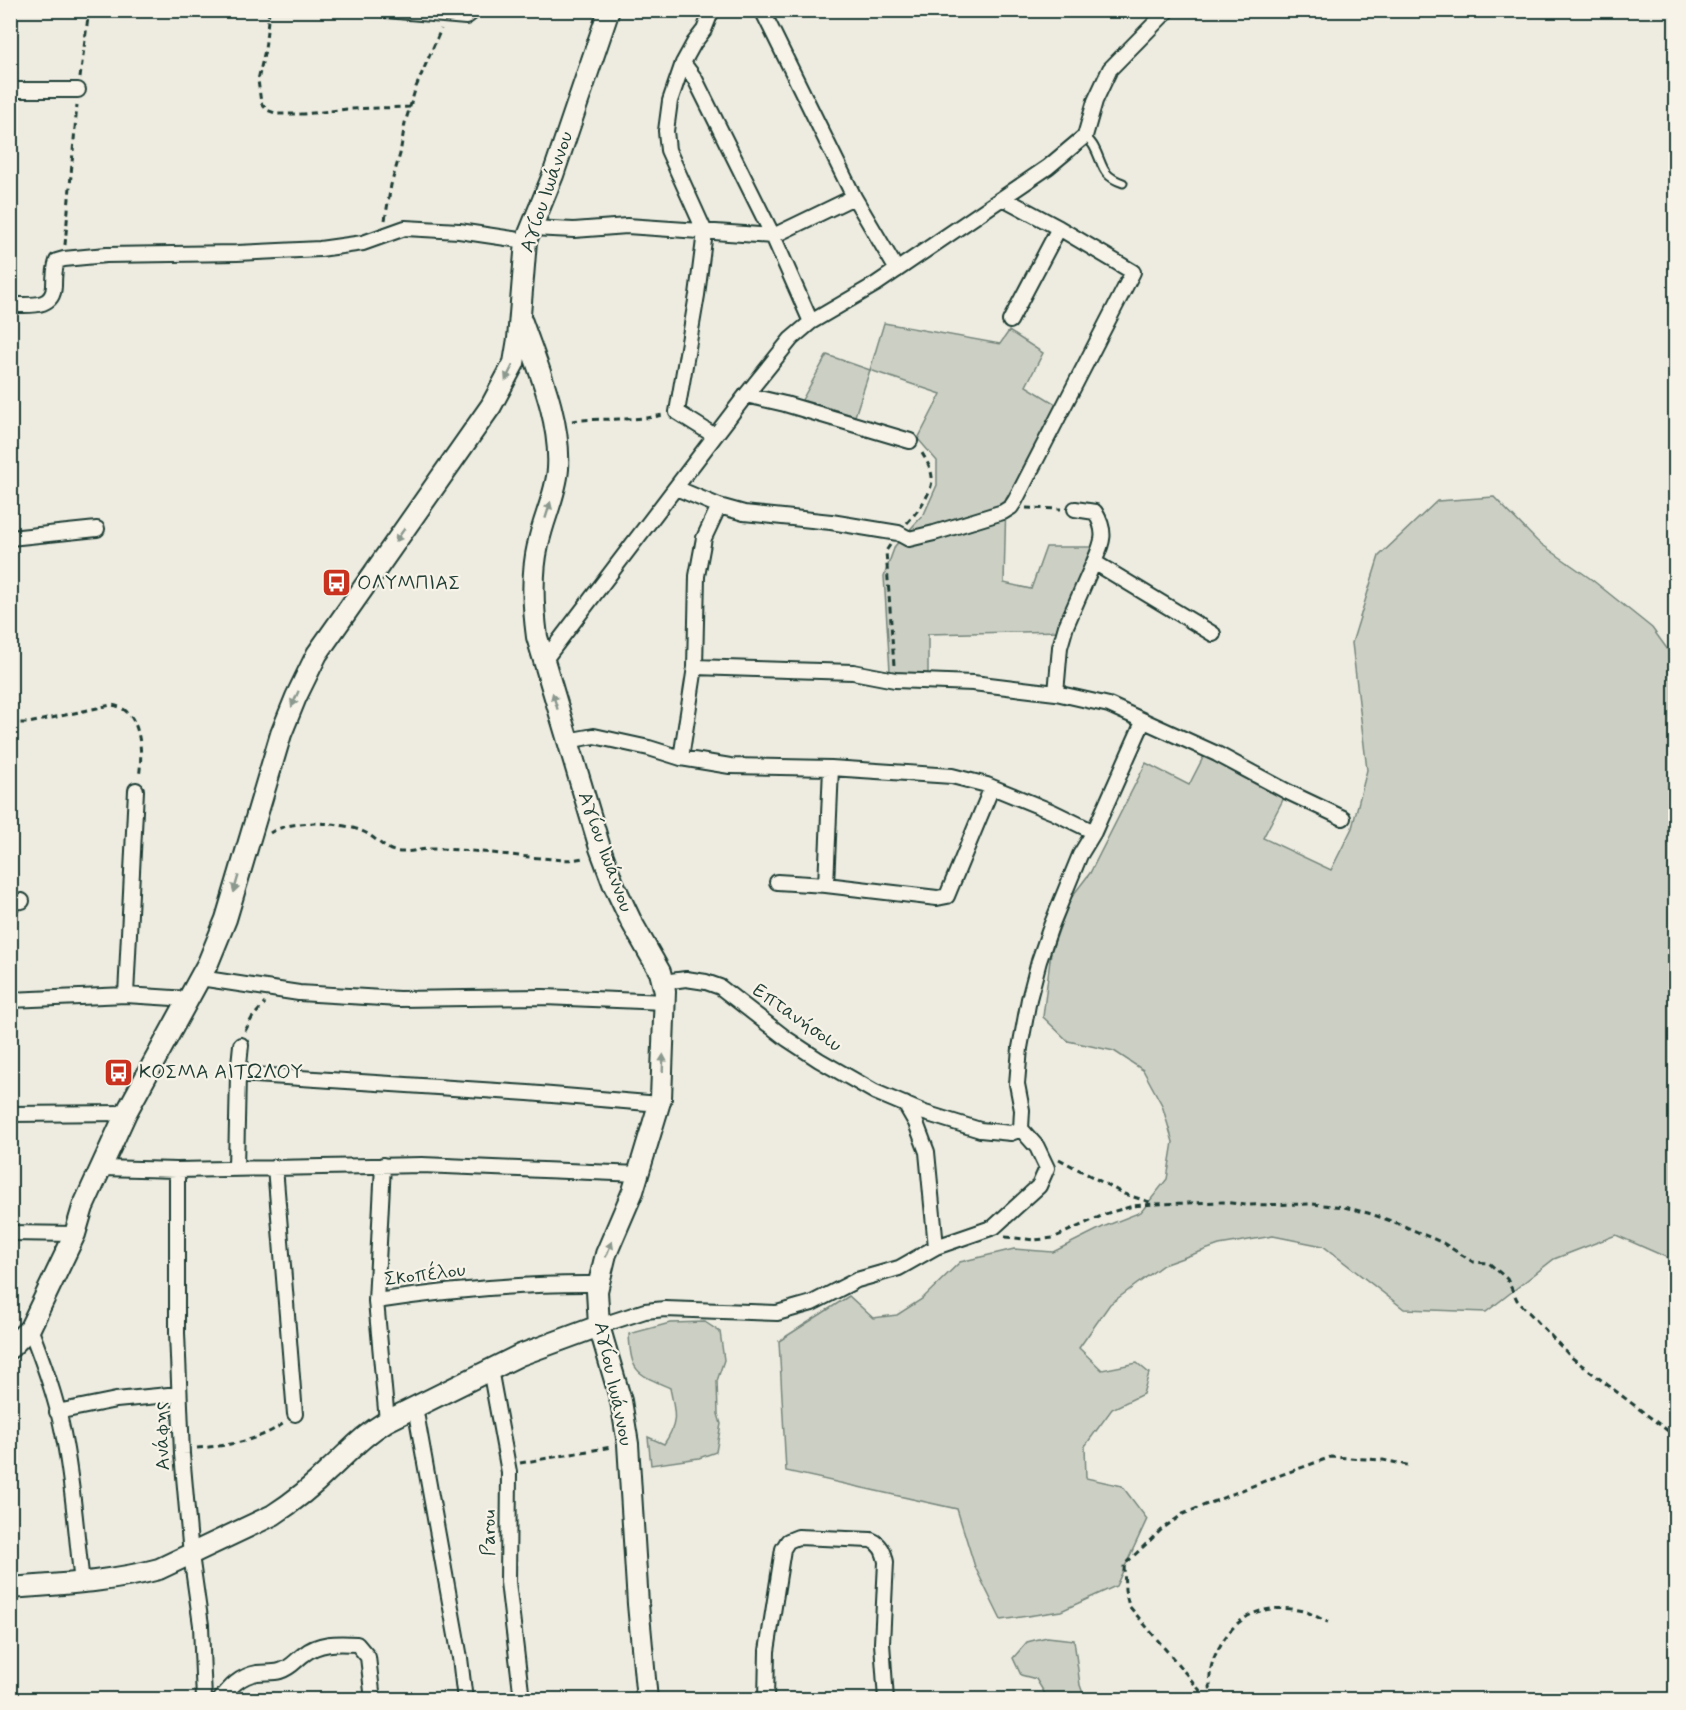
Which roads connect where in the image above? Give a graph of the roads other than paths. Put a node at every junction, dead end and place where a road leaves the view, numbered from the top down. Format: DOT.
graph roads {
  1 [pos="386,10"];
  2 [pos="475,10"];
  3 [pos="609,10"];
  4 [pos="712,10"];
  5 [pos="762,10"];
  6 [pos="1168,10"];
  7 [pos="683,63"];
  8 [pos="10,90"];
  9 [pos="78,90"];
  10 [pos="1085,135"];
  11 [pos="1124,183"];
  12 [pos="854,197"];
  13 [pos="1003,198"];
  14 [pos="1059,228"];
  15 [pos="705,232"];
  16 [pos="529,235"];
  17 [pos="774,236"];
  18 [pos="897,270"];
  19 [pos="10,305"];
  20 [pos="520,316"];
  21 [pos="1010,321"];
  22 [pos="811,322"];
  23 [pos="746,395"];
  24 [pos="716,436"];
  25 [pos="910,441"];
  26 [pos="676,488"];
  27 [pos="719,506"];
  28 [pos="1075,509"];
  29 [pos="97,529"];
  30 [pos="10,538"];
  31 [pos="1094,562"];
  32 [pos="1214,634"];
  33 [pos="543,662"];
  34 [pos="695,667"];
  35 [pos="1056,693"];
  36 [pos="1143,722"];
  37 [pos="567,741"];
  38 [pos="681,758"];
  39 [pos="831,768"];
  40 [pos="992,787"];
  41 [pos="136,790"];
  42 [pos="1343,818"];
  43 [pos="1094,832"];
  44 [pos="777,882"];
  45 [pos="826,885"];
  46 [pos="200,978"];
  47 [pos="663,982"];
  48 [pos="126,995"];
  49 [pos="189,999"];
  50 [pos="10,1000"];
  51 [pos="665,1002"];
  52 [pos="242,1045"];
  53 [pos="238,1074"];
  54 [pos="660,1104"];
  55 [pos="905,1104"];
  56 [pos="126,1113"];
  57 [pos="10,1114"];
  58 [pos="1021,1129"];
  59 [pos="383,1165"];
  60 [pos="275,1167"];
  61 [pos="102,1168"];
  62 [pos="236,1168"];
  63 [pos="177,1170"];
  64 [pos="639,1174"];
  65 [pos="10,1233"];
  66 [pos="75,1234"];
  67 [pos="936,1247"];
  68 [pos="598,1284"];
  69 [pos="376,1301"];
  70 [pos="599,1326"];
  71 [pos="30,1328"];
  72 [pos="10,1348"];
  73 [pos="490,1369"];
  74 [pos="179,1394"];
  75 [pos="415,1407"];
  76 [pos="57,1412"];
  77 [pos="295,1414"];
  78 [pos="387,1421"];
  79 [pos="191,1555"];
  80 [pos="82,1583"];
  81 [pos="10,1588"];
  82 [pos="204,1700"];
  83 [pos="220,1700"];
  84 [pos="373,1700"];
  85 [pos="465,1700"];
  86 [pos="522,1700"];
  87 [pos="647,1700"];
  88 [pos="766,1700"];
  89 [pos="886,1700"];
  1 -- 2 [label="street"];
  3 -- 16 [label="street, Αγίου Ιωάννου"];
  4 -- 7 [label="street"];
  5 -- 12 [label="street"];
  6 -- 10 [label="street"];
  7 -- 15 [label="street"];
  7 -- 17 [label="street"];
  8 -- 9 [label="street"];
  10 -- 11 [label="lane"];
  10 -- 13 [label="street"];
  12 -- 17 [label="street"];
  12 -- 18 [label="street"];
  13 -- 14 [label="street"];
  13 -- 18 [label="street"];
  14 -- 21 [label="street"];
  14 -- 27 [label="street"];
  15 -- 16 [label="street"];
  15 -- 17 [label="street"];
  15 -- 24 [label="street"];
  16 -- 19 [label="street"];
  16 -- 20 [label="street, Αγίου Ιωάννου"];
  17 -- 22 [label="street"];
  18 -- 22 [label="street"];
  33 -- 20 [label="street, Αγίου Ιωάννου, one-way"];
  20 -- 46 [label="street, one-way"];
  22 -- 23 [label="street"];
  23 -- 24 [label="street"];
  23 -- 25 [label="street"];
  24 -- 26 [label="street"];
  26 -- 27 [label="street"];
  26 -- 33 [label="street"];
  27 -- 34 [label="street"];
  28 -- 31 [label="street"];
  29 -- 30 [label="street"];
  31 -- 32 [label="street"];
  31 -- 35 [label="street"];
  37 -- 33 [label="street, Αγίου Ιωάννου, one-way"];
  34 -- 35 [label="street"];
  34 -- 38 [label="street"];
  35 -- 36 [label="street"];
  36 -- 42 [label="street"];
  36 -- 43 [label="street"];
  37 -- 38 [label="street"];
  37 -- 47 [label="street, Αγίου Ιωάννου"];
  38 -- 39 [label="street"];
  39 -- 40 [label="street"];
  39 -- 45 [label="street"];
  40 -- 43 [label="street"];
  40 -- 45 [label="street"];
  41 -- 48 [label="street"];
  43 -- 58 [label="street"];
  44 -- 45 [label="street"];
  46 -- 49 [label="street"];
  46 -- 51 [label="street"];
  47 -- 51 [label="street, Αγίου Ιωάννου"];
  47 -- 55 [label="street, Επτανήσοιυ"];
  48 -- 49 [label="street"];
  48 -- 50 [label="street"];
  49 -- 56 [label="street"];
  54 -- 51 [label="street, Αγίου Ιωάννου, one-way"];
  52 -- 53 [label="street"];
  53 -- 54 [label="street"];
  53 -- 62 [label="street"];
  54 -- 64 [label="street, Αγίου Ιωάννου"];
  55 -- 58 [label="street, Επτανήσοιυ"];
  55 -- 67 [label="street"];
  56 -- 57 [label="street"];
  56 -- 61 [label="street"];
  58 -- 67 [label="street"];
  59 -- 60 [label="street"];
  59 -- 64 [label="street"];
  59 -- 69 [label="street"];
  60 -- 62 [label="street"];
  60 -- 77 [label="street"];
  61 -- 63 [label="street"];
  61 -- 66 [label="street"];
  62 -- 63 [label="street"];
  63 -- 74 [label="street, Ανάφης"];
  68 -- 64 [label="street, Αγίου Ιωάννου, one-way"];
  65 -- 66 [label="street"];
  66 -- 71 [label="street"];
  67 -- 70 [label="street"];
  68 -- 69 [label="street, Σκοπέλου"];
  68 -- 70 [label="street, Αγίου Ιωάννου"];
  69 -- 78 [label="street, Σκοπέλου"];
  70 -- 73 [label="street"];
  70 -- 87 [label="street, Αγίου Ιωάννου"];
  71 -- 72 [label="street"];
  71 -- 76 [label="street"];
  73 -- 75 [label="street"];
  73 -- 86 [label="street, Parou"];
  74 -- 76 [label="street"];
  74 -- 79 [label="street, Ανάφης"];
  75 -- 78 [label="street"];
  75 -- 85 [label="street"];
  76 -- 80 [label="street"];
  78 -- 79 [label="street"];
  79 -- 80 [label="street"];
  79 -- 82 [label="street, Ανάφης"];
  80 -- 81 [label="street"];
  83 -- 84 [label="street"];
  88 -- 89 [label="street"];
}
